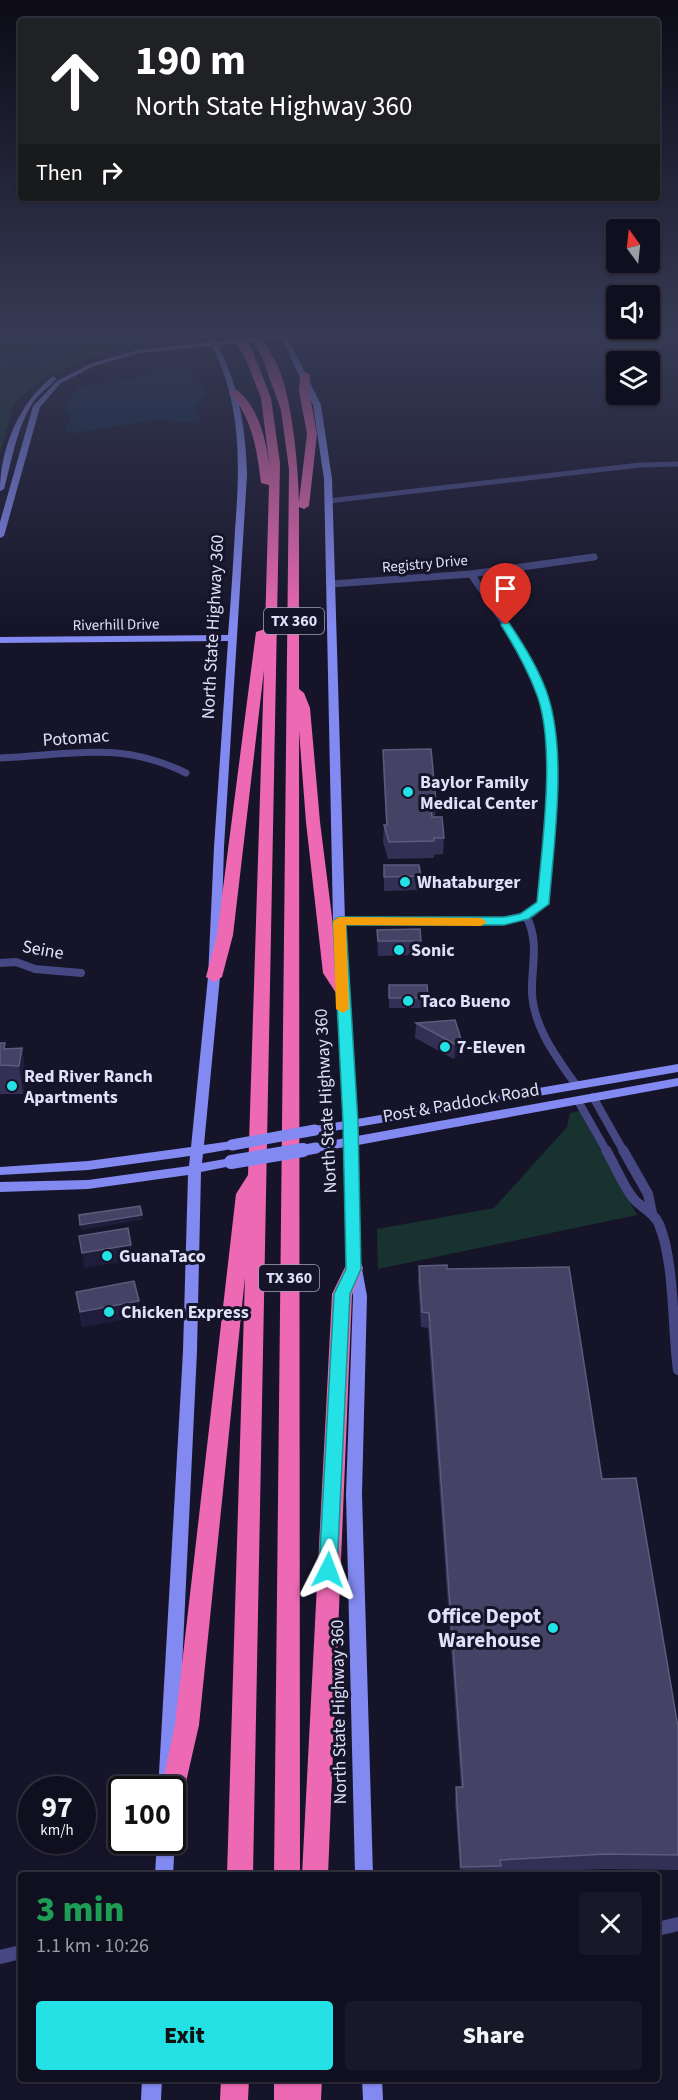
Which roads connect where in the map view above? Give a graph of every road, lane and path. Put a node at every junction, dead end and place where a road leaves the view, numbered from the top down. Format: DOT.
graph roads {
  1 [pos="17,432"];
  2 [pos="29,432"];
  3 [pos="241,432"];
  4 [pos="257,432"];
  5 [pos="273,432"];
  6 [pos="291,432"];
  7 [pos="312,432"];
  8 [pos="323,432"];
  9 [pos="678,464"];
  10 [pos="5,474"];
  11 [pos="17,474"];
  12 [pos="0,489"];
  13 [pos="328,501"];
  14 [pos="0,536"];
  15 [pos="274,553"];
  16 [pos="594,557"];
  17 [pos="295,560"];
  18 [pos="471,574"];
  19 [pos="331,584"];
  20 [pos="273,592"];
  21 [pos="233,638"];
  22 [pos="0,640"];
  23 [pos="293,681"];
  24 [pos="0,758"];
  25 [pos="186,773"];
  26 [pos="526,916"];
  27 [pos="339,921"];
  28 [pos="0,963"];
  29 [pos="81,973"];
  30 [pos="214,977"];
  31 [pos="342,990"];
  32 [pos="678,1068"];
  33 [pos="678,1082"];
  34 [pos="576,1085"];
  35 [pos="593,1097"];
  36 [pos="578,1101"];
  37 [pos="351,1123"];
  38 [pos="351,1142"];
  39 [pos="196,1151"];
  40 [pos="195,1170"];
  41 [pos="0,1171"];
  42 [pos="257,1176"];
  43 [pos="0,1187"];
  44 [pos="652,1214"];
  45 [pos="354,1269"];
  46 [pos="678,1370"];
  47 [pos="168,1776"];
  48 [pos="176,1776"];
  49 [pos="165,1854"];
  50 [pos="164,1872"];
  51 [pos="240,1872"];
  52 [pos="286,1872"];
  53 [pos="315,1872"];
  54 [pos="364,1872"];
  55 [pos="678,1924"];
  56 [pos="660,1928"];
  57 [pos="18,1953"];
  58 [pos="0,1957"];
  59 [pos="152,2082"];
  60 [pos="235,2082"];
  61 [pos="288,2082"];
  62 [pos="308,2082"];
  63 [pos="372,2082"];
  64 [pos="151,2100"];
  65 [pos="234,2100"];
  66 [pos="288,2100"];
  67 [pos="307,2100"];
  68 [pos="373,2100"];
  1 -- 10 [label="main road"];
  2 -- 11 [label="main road"];
  3 -- 21 [label="main road, North State Highway 360"];
  4 -- 15 [label="highway"];
  5 -- 15 [label="highway, TX 360, bridge"];
  6 -- 17 [label="highway, TX 360, bridge"];
  7 -- 17 [label="highway"];
  8 -- 13 [label="main road, North State Highway 360"];
  9 -- 13 [label="street"];
  10 -- 11 [label="main road"];
  10 -- 12 [label="main road"];
  11 -- 14 [label="main road"];
  13 -- 19 [label="main road, North State Highway 360"];
  15 -- 20 [label="highway, TX 360"];
  16 -- 18 [label="street, Registry Drive"];
  17 -- 23 [label="highway, TX 360"];
  18 -- 19 [label="street, Registry Drive"];
  18 -- 26 [label="street"];
  19 -- 27 [label="main road, North State Highway 360"];
  20 -- 30 [label="highway"];
  20 -- 42 [label="highway, TX 360"];
  21 -- 22 [label="main road, Riverhill Drive"];
  21 -- 30 [label="main road, North State Highway 360"];
  23 -- 31 [label="highway"];
  23 -- 52 [label="highway, TX 360"];
  24 -- 25 [label="street, Potomac"];
  26 -- 27 [label="street"];
  26 -- 34 [label="street"];
  27 -- 31 [label="main road, North State Highway 360"];
  28 -- 29 [label="street, Seine"];
  30 -- 39 [label="main road, North State Highway 360"];
  31 -- 37 [label="main road, North State Highway 360"];
  32 -- 34 [label="main road, Post & Paddock Road"];
  33 -- 35 [label="main road, Post & Paddock Road"];
  34 -- 35 [label="main road"];
  34 -- 36 [label="main road"];
  34 -- 37 [label="main road, Post & Paddock Road"];
  35 -- 36 [label="main road, Post & Paddock Road"];
  35 -- 44 [label="street"];
  36 -- 38 [label="main road, Post & Paddock Road"];
  36 -- 44 [label="street"];
  37 -- 38 [label="main road, North State Highway 360"];
  37 -- 39 [label="main road, Post & Paddock Road, bridge"];
  38 -- 40 [label="main road, Post & Paddock Road, bridge"];
  38 -- 45 [label="main road, North State Highway 360"];
  39 -- 40 [label="main road, North State Highway 360"];
  39 -- 41 [label="main road, Post & Paddock Road"];
  40 -- 43 [label="main road, Post & Paddock Road"];
  40 -- 47 [label="main road, North State Highway 360"];
  42 -- 48 [label="highway"];
  42 -- 51 [label="highway, TX 360"];
  44 -- 46 [label="street"];
  45 -- 53 [label="highway"];
  45 -- 54 [label="main road, North State Highway 360"];
  49 -- 50 [label="main road"];
  55 -- 56 [label="street"];
  57 -- 58 [label="street"];
  59 -- 64 [label="main road"];
  60 -- 65 [label="highway"];
  61 -- 66 [label="highway"];
  62 -- 67 [label="highway"];
  63 -- 68 [label="main road"];
}
